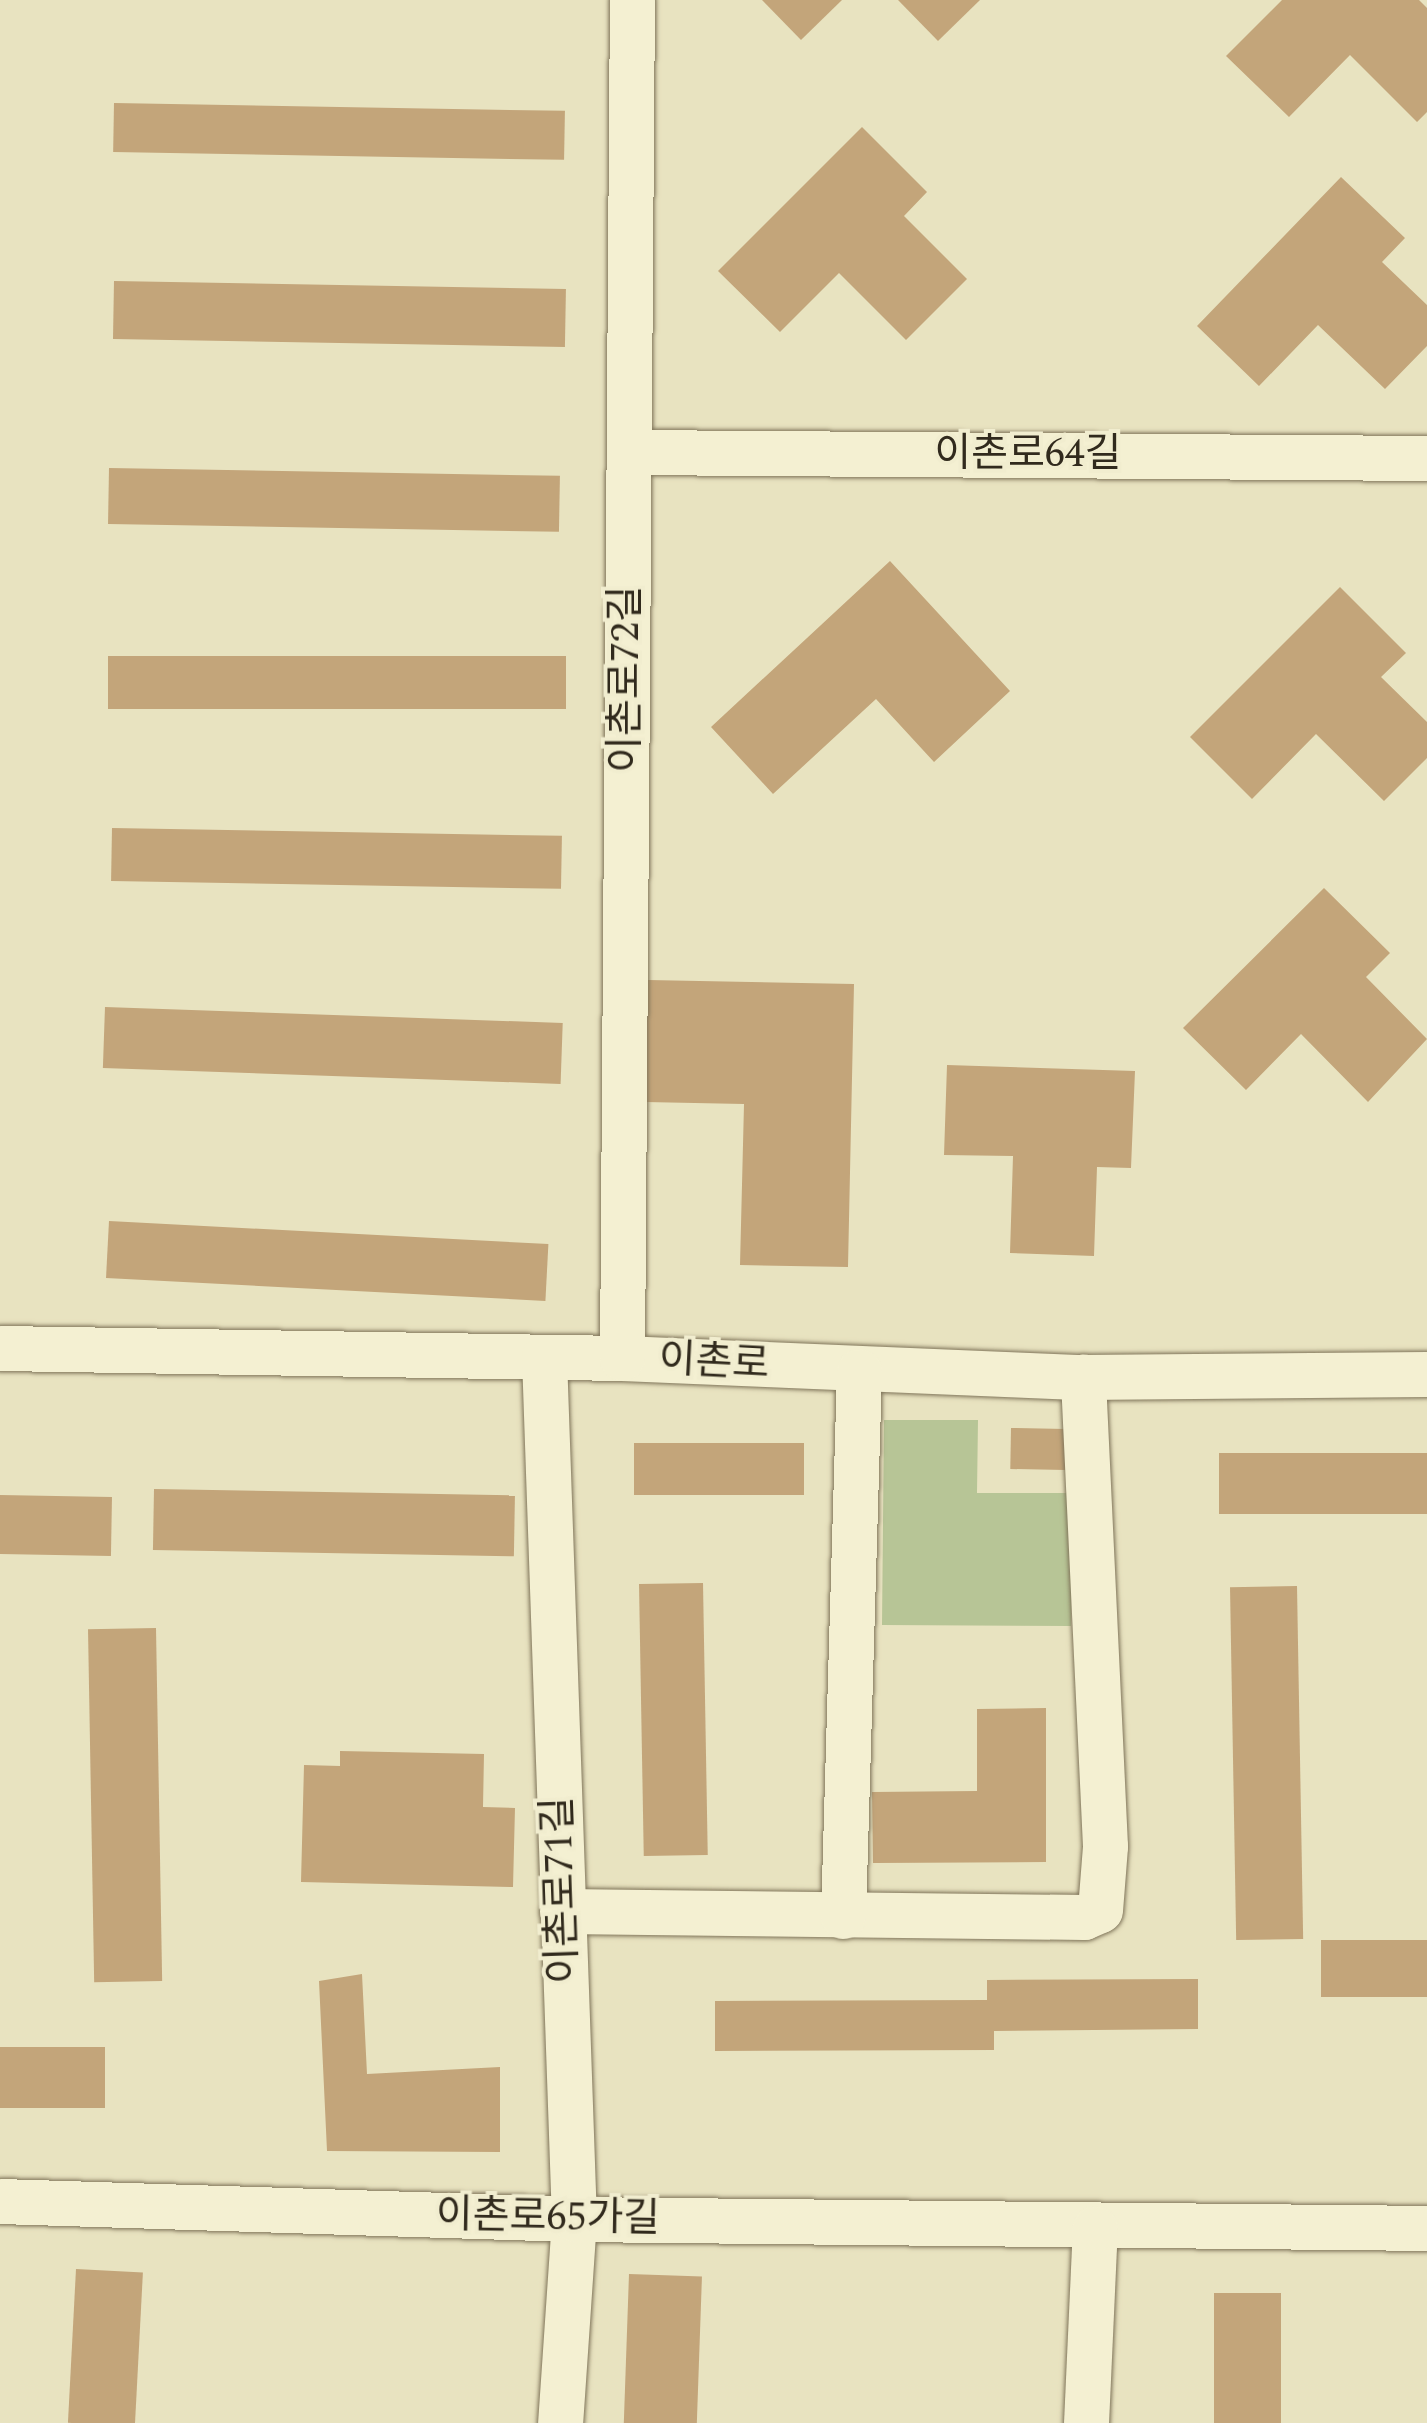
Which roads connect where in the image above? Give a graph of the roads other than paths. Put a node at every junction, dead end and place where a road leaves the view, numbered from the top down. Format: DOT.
graph roads {
  1 [pos="632,0"];
  2 [pos="628,452"];
  3 [pos="1427,458"];
  4 [pos="0,1348"];
  5 [pos="544,1356"];
  6 [pos="622,1358"];
  7 [pos="859,1370"];
  8 [pos="1427,1374"];
  9 [pos="1083,1377"];
  10 [pos="562,1911"];
  11 [pos="843,1916"];
  12 [pos="0,2201"];
  13 [pos="574,2219"];
  14 [pos="1096,2228"];
  15 [pos="1427,2228"];
  16 [pos="560,2423"];
  17 [pos="1086,2423"];
  1 -- 2 [label="street, 이촌로72길"];
  2 -- 3 [label="street, 이촌로64길"];
  2 -- 6 [label="street, 이촌로72길"];
  4 -- 5 [label="street, 이촌로"];
  5 -- 6 [label="street, 이촌로"];
  5 -- 10 [label="street, 이촌로71길"];
  6 -- 7 [label="street, 이촌로"];
  7 -- 9 [label="street, 이촌로"];
  7 -- 11 [label="street"];
  8 -- 9 [label="street, 이촌로"];
  9 -- 11 [label="street"];
  10 -- 11 [label="street"];
  10 -- 13 [label="street, 이촌로71길"];
  12 -- 13 [label="street, 이촌로65가길"];
  13 -- 14 [label="street, 이촌로65가길"];
  13 -- 16 [label="street, 이촌로71길"];
  14 -- 15 [label="street, 이촌로65가길"];
  14 -- 17 [label="street"];
}
